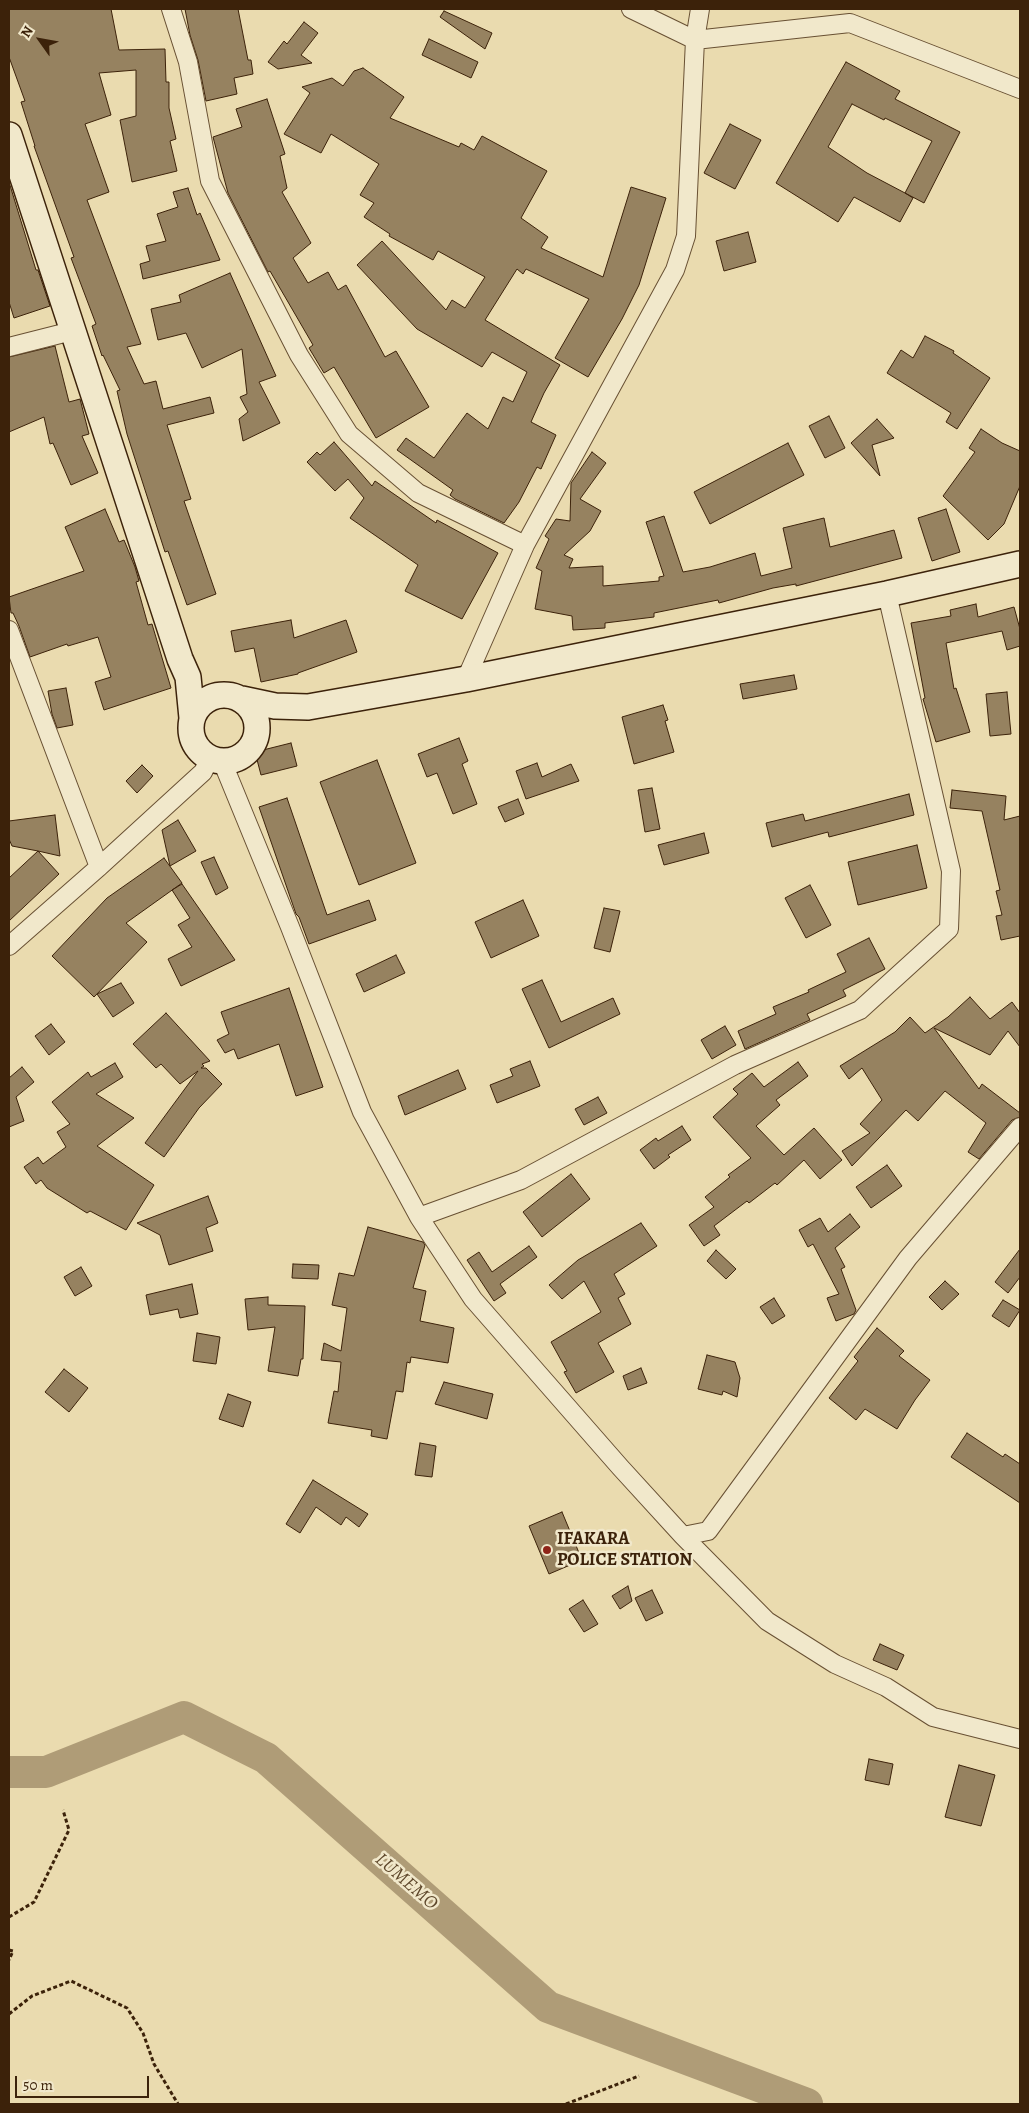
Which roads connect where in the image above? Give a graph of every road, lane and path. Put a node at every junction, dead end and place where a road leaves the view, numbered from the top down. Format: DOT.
graph roads {
  1 [pos="171,9"];
  2 [pos="631,9"];
  3 [pos="700,9"];
  4 [pos="695,40"];
  5 [pos="1020,89"];
  6 [pos="9,135"];
  7 [pos="72,331"];
  8 [pos="9,347"];
  9 [pos="525,545"];
  10 [pos="1020,564"];
  11 [pos="887,594"];
  12 [pos="9,630"];
  13 [pos="180,659"];
  14 [pos="466,679"];
  15 [pos="235,697"];
  16 [pos="308,707"];
  17 [pos="192,718"];
  18 [pos="252,745"];
  19 [pos="216,759"];
  20 [pos="98,867"];
  21 [pos="9,946"];
  22 [pos="1020,1127"];
  23 [pos="419,1218"];
  24 [pos="683,1536"];
  25 [pos="1020,1739"];
  26 [pos="63,1810"];
  27 [pos="9,1917"];
  28 [pos="9,1950"];
  29 [pos="9,1960"];
  30 [pos="9,2014"];
  31 [pos="639,2076"];
  32 [pos="178,2104"];
  33 [pos="566,2104"];
  1 -- 9 [label="street"];
  2 -- 4 [label="street"];
  3 -- 4 [label="street"];
  4 -- 5 [label="street"];
  4 -- 9 [label="street"];
  6 -- 7 [label="main road"];
  7 -- 8 [label="street"];
  7 -- 13 [label="main road"];
  9 -- 14 [label="street"];
  10 -- 11 [label="main road"];
  11 -- 14 [label="main road"];
  11 -- 23 [label="street"];
  12 -- 20 [label="street"];
  13 -- 15 [label="main road"];
  13 -- 17 [label="main road"];
  14 -- 16 [label="main road"];
  15 -- 16 [label="main road"];
  15 -- 17 [label="main road"];
  15 -- 18 [label="main road"];
  16 -- 18 [label="main road"];
  17 -- 19 [label="main road"];
  18 -- 19 [label="main road"];
  19 -- 20 [label="street"];
  19 -- 23 [label="street"];
  20 -- 21 [label="street"];
  22 -- 24 [label="street"];
  23 -- 24 [label="street"];
  24 -- 25 [label="street"];
  26 -- 27 [label="path"];
  28 -- 29 [label="path"];
  30 -- 32 [label="path"];
  31 -- 33 [label="path"];
}
